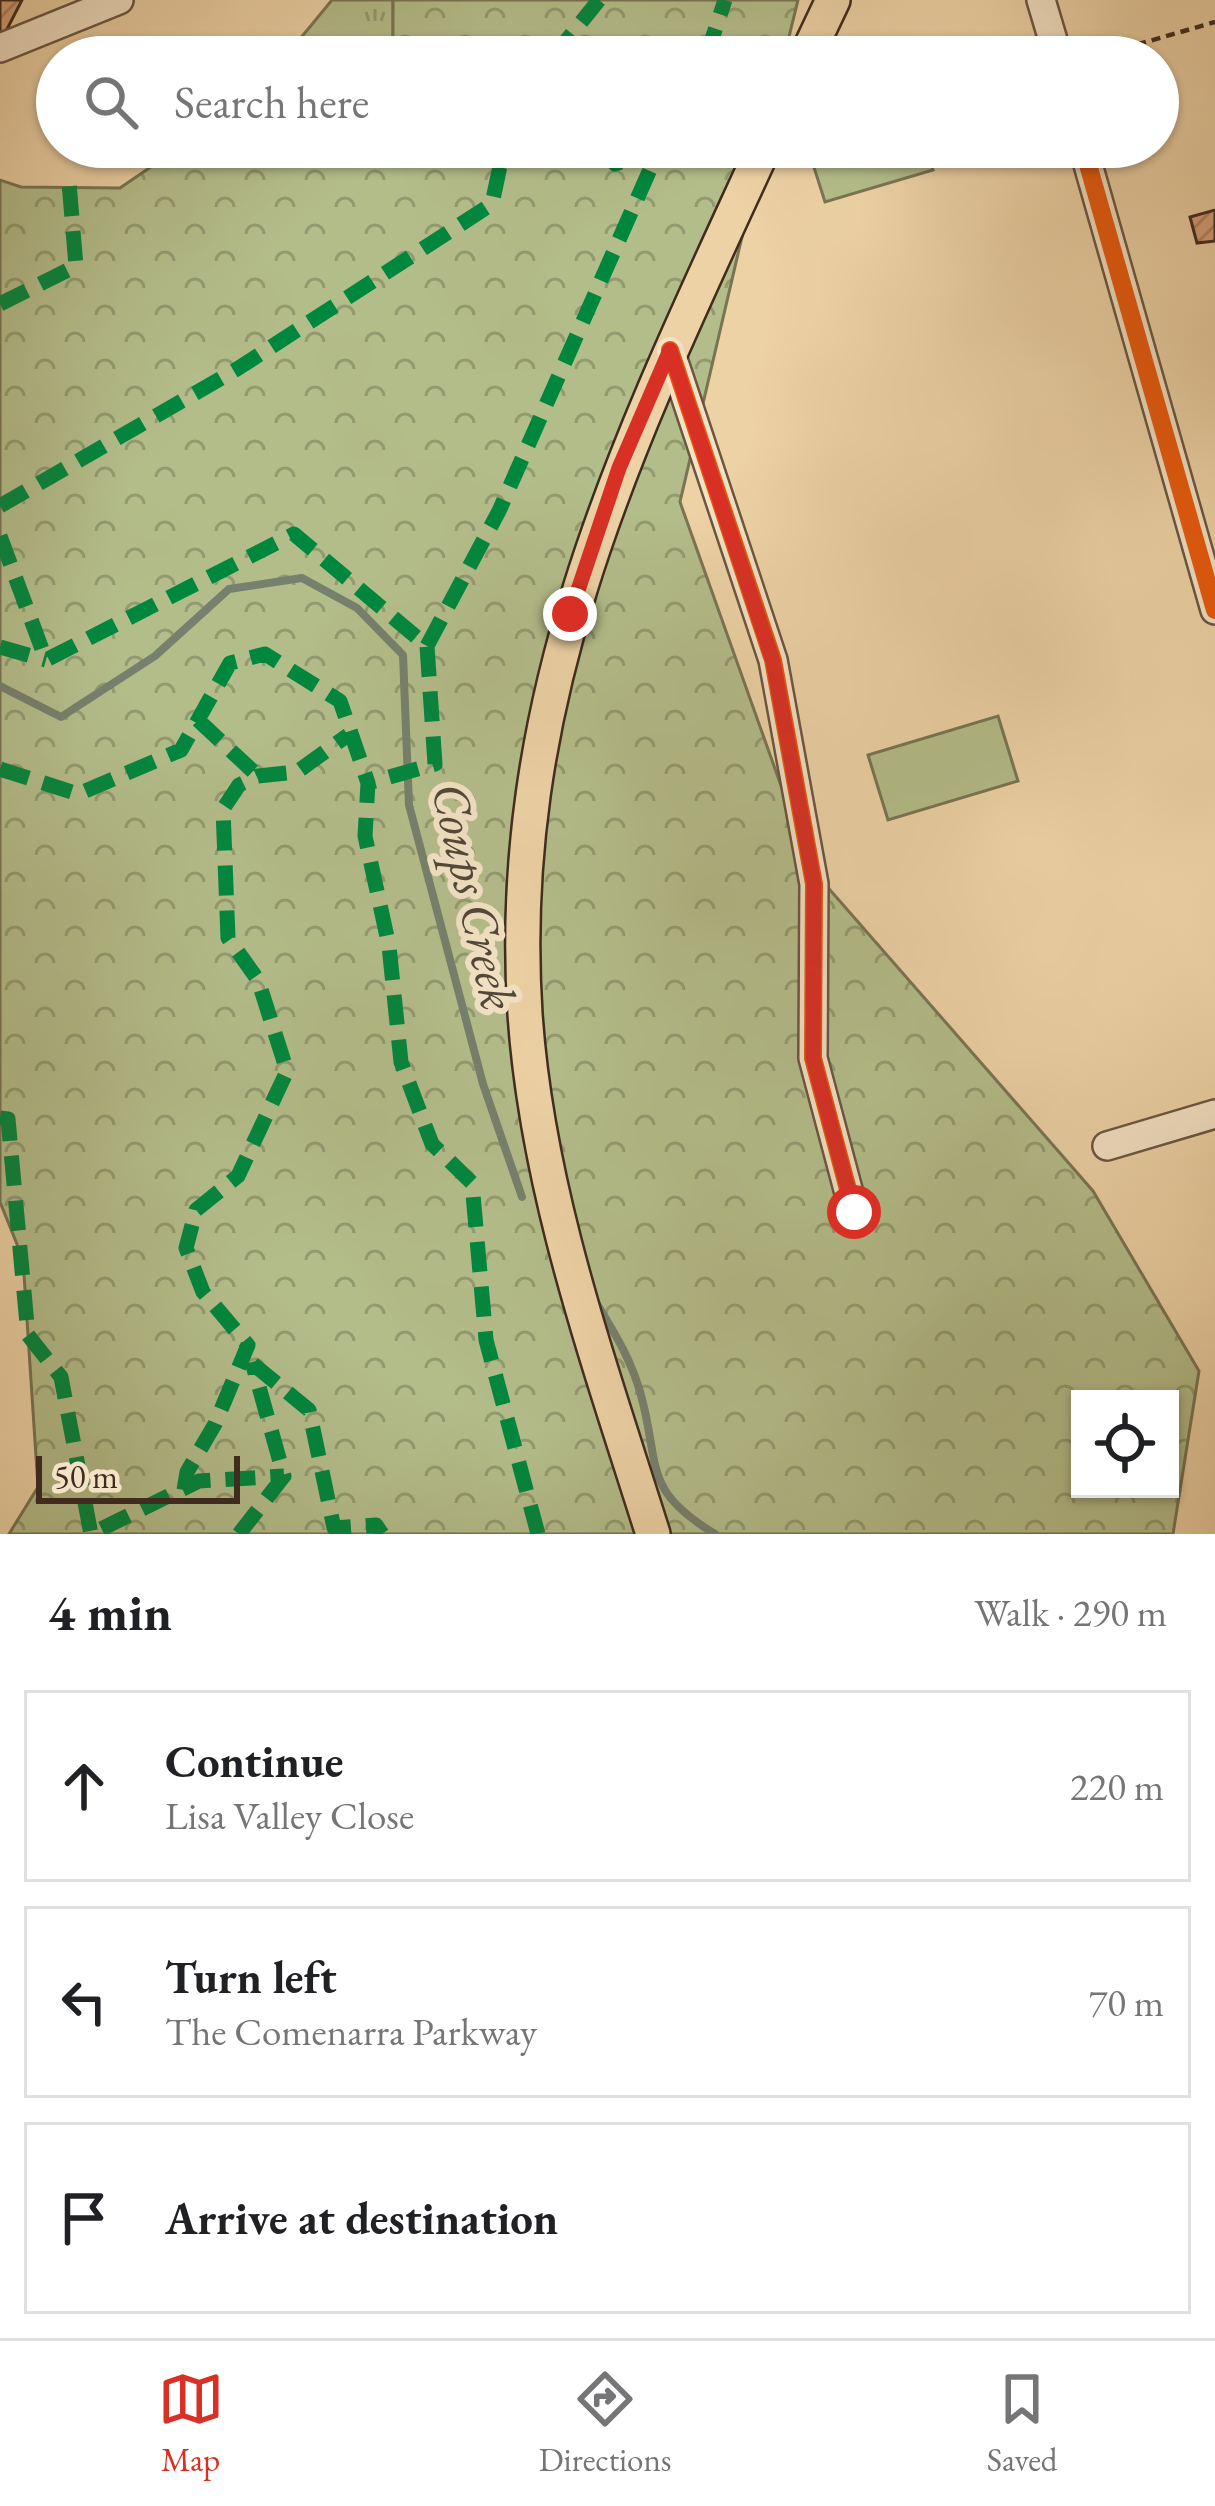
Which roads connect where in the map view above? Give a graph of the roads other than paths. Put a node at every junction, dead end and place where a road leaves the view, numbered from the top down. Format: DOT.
graph roads {
  1 [pos="119,0"];
  2 [pos="833,0"];
  3 [pos="1042,0"];
  4 [pos="816,36"];
  5 [pos="1052,36"];
  6 [pos="0,48"];
  7 [pos="754,168"];
  8 [pos="1089,168"];
  9 [pos="670,350"];
  10 [pos="1215,610"];
  11 [pos="1215,1114"];
  12 [pos="1107,1146"];
  13 [pos="854,1212"];
  14 [pos="653,1534"];
  1 -- 6 [label="street"];
  2 -- 4 [label="main road"];
  3 -- 5 [label="street"];
  7 -- 9 [label="main road"];
  8 -- 10 [label="street"];
  9 -- 13 [label="street"];
  9 -- 14 [label="main road"];
  11 -- 12 [label="street"];
}
